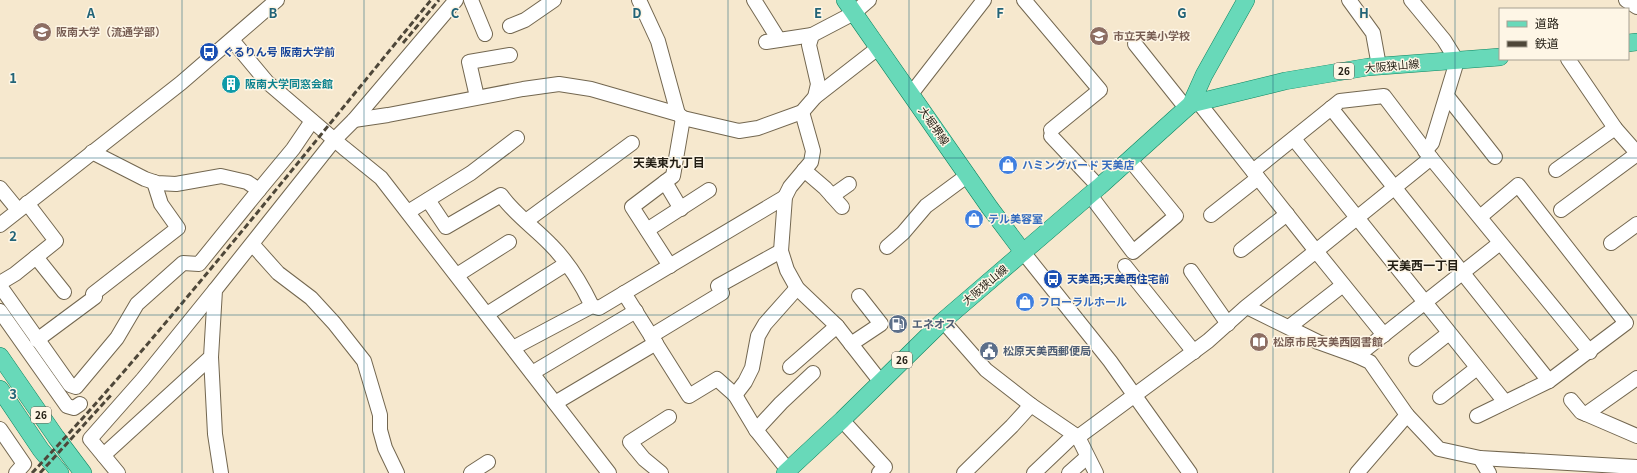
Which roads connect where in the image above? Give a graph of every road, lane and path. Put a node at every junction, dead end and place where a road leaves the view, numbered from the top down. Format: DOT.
graph roads {
  1 [pos="277,0"];
  2 [pos="456,0"];
  3 [pos="471,0"];
  4 [pos="554,0"];
  5 [pos="639,0"];
  6 [pos="754,0"];
  7 [pos="869,0"];
  8 [pos="984,0"];
  9 [pos="1024,0"];
  10 [pos="1246,0"];
  11 [pos="1349,0"];
  12 [pos="1411,0"];
  13 [pos="1626,0"];
  14 [pos="536,4"];
  15 [pos="849,6"];
  16 [pos="1637,7"];
  17 [pos="510,26"];
  18 [pos="485,34"];
  19 [pos="812,35"];
  20 [pos="232,40"];
  21 [pos="1135,44"];
  22 [pos="878,48"];
  23 [pos="510,55"];
  24 [pos="1499,57"];
  25 [pos="1569,60"];
  26 [pos="1457,61"];
  27 [pos="1379,66"];
  28 [pos="911,94"];
  29 [pos="1447,96"];
  30 [pos="477,97"];
  31 [pos="815,97"];
  32 [pos="1192,105"];
  33 [pos="1332,108"];
  34 [pos="802,112"];
  35 [pos="681,116"];
  36 [pos="354,120"];
  37 [pos="312,121"];
  38 [pos="1615,128"];
  39 [pos="517,138"];
  40 [pos="1294,138"];
  41 [pos="335,139"];
  42 [pos="632,143"];
  43 [pos="92,152"];
  44 [pos="1428,154"];
  45 [pos="1637,154"];
  46 [pos="1495,157"];
  47 [pos="1130,160"];
  48 [pos="804,170"];
  49 [pos="1556,170"];
  50 [pos="968,175"];
  51 [pos="1256,175"];
  52 [pos="154,182"];
  53 [pos="665,182"];
  54 [pos="849,184"];
  55 [pos="0,188"];
  56 [pos="1395,188"];
  57 [pos="259,190"];
  58 [pos="709,190"];
  59 [pos="1094,191"];
  60 [pos="832,196"];
  61 [pos="785,198"];
  62 [pos="428,200"];
  63 [pos="23,207"];
  64 [pos="842,207"];
  65 [pos="681,208"];
  66 [pos="1561,210"];
  67 [pos="408,212"];
  68 [pos="1287,214"];
  69 [pos="1211,215"];
  70 [pos="1480,217"];
  71 [pos="1357,218"];
  72 [pos="526,221"];
  73 [pos="0,224"];
  74 [pos="1637,224"];
  75 [pos="647,230"];
  76 [pos="509,242"];
  77 [pos="1500,243"];
  78 [pos="1611,243"];
  79 [pos="253,245"];
  80 [pos="886,247"];
  81 [pos="1241,250"];
  82 [pos="781,251"];
  83 [pos="1316,251"];
  84 [pos="1023,252"];
  85 [pos="36,257"];
  86 [pos="566,264"];
  87 [pos="670,266"];
  88 [pos="1125,266"];
  89 [pos="1191,271"];
  90 [pos="1462,273"];
  91 [pos="457,275"];
  92 [pos="0,285"];
  93 [pos="1343,285"];
  94 [pos="797,288"];
  95 [pos="215,290"];
  96 [pos="64,292"];
  97 [pos="624,293"];
  98 [pos="859,296"];
  99 [pos="1424,303"];
  100 [pos="592,306"];
  101 [pos="1247,307"];
  102 [pos="0,311"];
  103 [pos="636,311"];
  104 [pos="487,314"];
  105 [pos="943,321"];
  106 [pos="1228,324"];
  107 [pos="837,326"];
  108 [pos="1289,327"];
  109 [pos="1449,333"];
  110 [pos="1384,335"];
  111 [pos="37,340"];
  112 [pos="653,340"];
  113 [pos="851,344"];
  114 [pos="513,348"];
  115 [pos="1194,352"];
  116 [pos="1590,352"];
  117 [pos="0,356"];
  118 [pos="1357,356"];
  119 [pos="211,357"];
  120 [pos="1416,359"];
  121 [pos="790,367"];
  122 [pos="1477,368"];
  123 [pos="532,373"];
  124 [pos="812,373"];
  125 [pos="1637,378"];
  126 [pos="880,381"];
  127 [pos="1549,381"];
  128 [pos="0,389"];
  129 [pos="735,395"];
  130 [pos="1136,396"];
  131 [pos="1440,397"];
  132 [pos="1571,400"];
  133 [pos="555,402"];
  134 [pos="1505,402"];
  135 [pos="80,404"];
  136 [pos="1031,404"];
  137 [pos="1586,414"];
  138 [pos="1407,415"];
  139 [pos="1477,416"];
  140 [pos="669,417"];
  141 [pos="842,420"];
  142 [pos="0,430"];
  143 [pos="756,430"];
  144 [pos="1076,436"];
  145 [pos="1637,436"];
  146 [pos="104,456"];
  147 [pos="1087,457"];
  148 [pos="1480,458"];
  149 [pos="488,462"];
  150 [pos="1637,467"];
  151 [pos="787,472"];
  152 [pos="16,473"];
  153 [pos="60,473"];
  154 [pos="83,473"];
  155 [pos="118,473"];
  156 [pos="221,473"];
  157 [pos="397,473"];
  158 [pos="471,473"];
  159 [pos="609,473"];
  160 [pos="661,473"];
  161 [pos="879,473"];
  162 [pos="964,473"];
  163 [pos="1034,473"];
  164 [pos="1069,473"];
  165 [pos="1096,473"];
  166 [pos="1190,473"];
  167 [pos="1357,473"];
  168 [pos="1489,473"];
  1 -- 20 [label="street"];
  2 -- 36 [label="street"];
  3 -- 18 [label="street"];
  4 -- 14 [label="street"];
  5 -- 35 [label="street"];
  6 -- 19 [label="street"];
  7 -- 15 [label="street"];
  8 -- 28 [label="street"];
  9 -- 59 [label="street"];
  10 -- 32 [label="main road, 大阪狭山線 / 26"];
  11 -- 27 [label="street"];
  12 -- 26 [label="street"];
  13 -- 16 [label="street"];
  14 -- 17 [label="street"];
  15 -- 19 [label="street"];
  15 -- 22 [label="main road, 大堀堺線"];
  19 -- 31 [label="street"];
  20 -- 37 [label="street"];
  20 -- 43 [label="street"];
  21 -- 32 [label="street"];
  22 -- 28 [label="main road, 大堀堺線"];
  22 -- 31 [label="street"];
  23 -- 30 [label="street"];
  24 -- 26 [label="main road, 大阪狭山線 / 26"];
  25 -- 38 [label="street"];
  26 -- 27 [label="main road, 大阪狭山線 / 26"];
  26 -- 29 [label="street"];
  27 -- 32 [label="main road, 大阪狭山線 / 26"];
  28 -- 50 [label="main road, 大堀堺線"];
  29 -- 44 [label="street"];
  29 -- 46 [label="street"];
  30 -- 35 [label="street"];
  30 -- 36 [label="street"];
  31 -- 34 [label="street"];
  32 -- 47 [label="main road, 大阪狭山線 / 26"];
  32 -- 51 [label="street"];
  33 -- 40 [label="street"];
  33 -- 44 [label="street"];
  33 -- 56 [label="street"];
  34 -- 35 [label="street"];
  34 -- 48 [label="street"];
  35 -- 53 [label="street"];
  36 -- 41 [label="street"];
  37 -- 41 [label="street"];
  37 -- 57 [label="street"];
  38 -- 45 [label="street"];
  38 -- 49 [label="street"];
  39 -- 62 [label="street"];
  40 -- 51 [label="street"];
  40 -- 71 [label="street"];
  41 -- 67 [label="street"];
  41 -- 79 [label="street"];
  42 -- 72 [label="street"];
  43 -- 52 [label="street"];
  43 -- 63 [label="street"];
  44 -- 56 [label="street"];
  44 -- 70 [label="street"];
  45 -- 66 [label="street"];
  47 -- 59 [label="main road, 大阪狭山線 / 26"];
  47 -- 59 [label="street"];
  48 -- 60 [label="street"];
  48 -- 61 [label="street"];
  50 -- 80 [label="street"];
  50 -- 84 [label="main road, 大堀堺線"];
  51 -- 68 [label="street"];
  51 -- 69 [label="street"];
  52 -- 57 [label="street"];
  52 -- 111 [label="street"];
  53 -- 65 [label="street"];
  53 -- 75 [label="street"];
  54 -- 60 [label="street"];
  55 -- 63 [label="street"];
  56 -- 71 [label="street"];
  56 -- 90 [label="street"];
  57 -- 111 [label="street"];
  58 -- 65 [label="street"];
  59 -- 84 [label="main road, 大阪狭山線 / 26"];
  60 -- 64 [label="street"];
  61 -- 82 [label="street"];
  61 -- 87 [label="street"];
  62 -- 67 [label="street"];
  62 -- 72 [label="street"];
  63 -- 73 [label="street"];
  63 -- 85 [label="street"];
  65 -- 75 [label="street"];
  67 -- 91 [label="street"];
  68 -- 81 [label="street"];
  68 -- 83 [label="street"];
  70 -- 77 [label="street"];
  70 -- 116 [label="street"];
  71 -- 83 [label="street"];
  71 -- 99 [label="street"];
  72 -- 86 [label="street"];
  74 -- 78 [label="street"];
  75 -- 87 [label="street"];
  76 -- 91 [label="street"];
  77 -- 90 [label="street"];
  77 -- 116 [label="street"];
  79 -- 95 [label="street"];
  79 -- 157 [label="street"];
  82 -- 94 [label="street"];
  82 -- 112 [label="street"];
  83 -- 93 [label="street"];
  83 -- 101 [label="street"];
  84 -- 105 [label="main road, 大阪狭山線 / 26"];
  84 -- 130 [label="street"];
  85 -- 92 [label="street"];
  85 -- 96 [label="street"];
  86 -- 100 [label="street"];
  86 -- 104 [label="street"];
  87 -- 97 [label="street"];
  88 -- 115 [label="street"];
  89 -- 106 [label="street"];
  90 -- 99 [label="street"];
  90 -- 127 [label="street"];
  91 -- 104 [label="street"];
  92 -- 111 [label="street"];
  93 -- 108 [label="street"];
  93 -- 110 [label="street"];
  94 -- 107 [label="street"];
  94 -- 129 [label="street"];
  95 -- 119 [label="street"];
  95 -- 146 [label="street"];
  97 -- 100 [label="street"];
  97 -- 103 [label="street"];
  98 -- 113 [label="street"];
  99 -- 109 [label="street"];
  99 -- 110 [label="street"];
  100 -- 114 [label="street"];
  101 -- 106 [label="street"];
  101 -- 108 [label="street"];
  102 -- 135 [label="street"];
  103 -- 112 [label="street"];
  103 -- 123 [label="street"];
  104 -- 114 [label="street"];
  105 -- 126 [label="main road, 大阪狭山線 / 26"];
  105 -- 136 [label="street"];
  106 -- 115 [label="street"];
  107 -- 113 [label="street"];
  107 -- 121 [label="street"];
  108 -- 118 [label="street"];
  109 -- 120 [label="street"];
  109 -- 122 [label="street"];
  110 -- 118 [label="street"];
  112 -- 129 [label="street"];
  112 -- 133 [label="street"];
  113 -- 126 [label="street"];
  114 -- 123 [label="street"];
  115 -- 130 [label="street"];
  116 -- 127 [label="street"];
  117 -- 154 [label="main road, 26"];
  118 -- 138 [label="street"];
  119 -- 146 [label="street"];
  119 -- 156 [label="street"];
  122 -- 131 [label="street"];
  122 -- 134 [label="street"];
  123 -- 133 [label="street"];
  124 -- 143 [label="street"];
  125 -- 137 [label="street"];
  126 -- 141 [label="main road, 大阪狭山線 / 26"];
  127 -- 134 [label="street"];
  128 -- 153 [label="main road, 26"];
  129 -- 143 [label="street"];
  130 -- 144 [label="street"];
  130 -- 166 [label="street"];
  132 -- 137 [label="street"];
  133 -- 159 [label="street"];
  134 -- 139 [label="street"];
  136 -- 144 [label="street"];
  136 -- 162 [label="street"];
  137 -- 145 [label="street"];
  138 -- 148 [label="street"];
  138 -- 167 [label="street"];
  140 -- 160 [label="street"];
  141 -- 151 [label="main road, 大阪狭山線 / 26"];
  141 -- 161 [label="street"];
  142 -- 152 [label="street"];
  143 -- 151 [label="street"];
  144 -- 147 [label="street"];
  144 -- 163 [label="street"];
  146 -- 155 [label="street"];
  147 -- 164 [label="street"];
  147 -- 165 [label="street"];
  148 -- 150 [label="street"];
  148 -- 168 [label="street"];
  149 -- 158 [label="street"];
}
